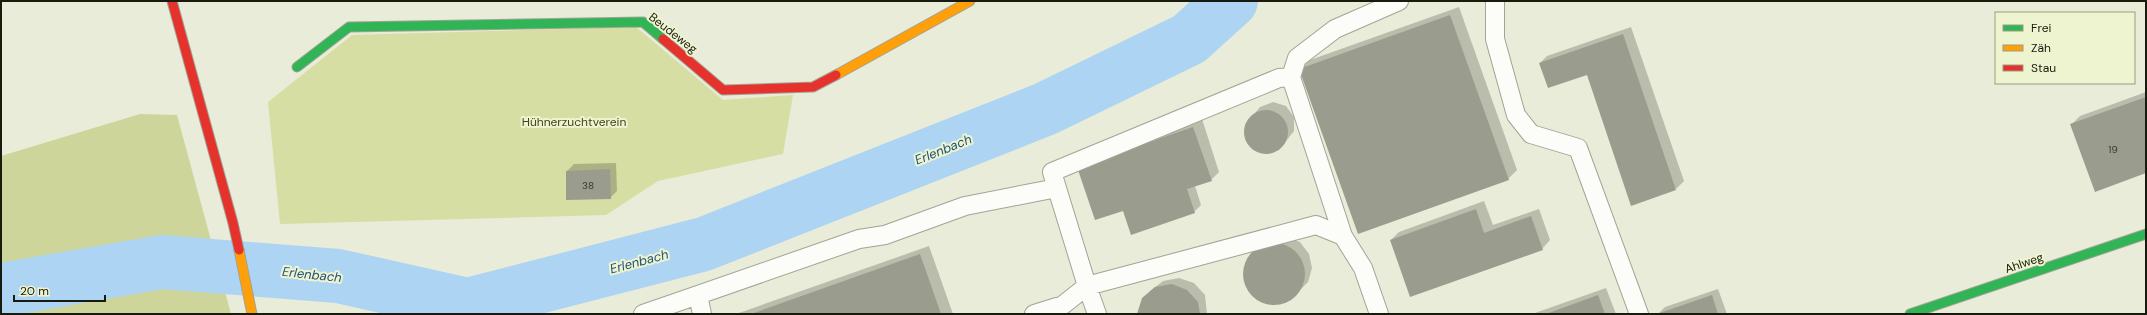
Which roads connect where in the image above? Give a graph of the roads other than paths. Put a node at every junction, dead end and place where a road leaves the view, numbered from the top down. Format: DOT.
graph roads {
  1 [pos="172,1"];
  2 [pos="970,1"];
  3 [pos="1399,1"];
  4 [pos="1496,1"];
  5 [pos="297,67"];
  6 [pos="1291,77"];
  7 [pos="1057,188"];
  8 [pos="2146,234"];
  9 [pos="1344,236"];
  10 [pos="1087,286"];
  11 [pos="698,296"];
  12 [pos="252,314"];
  13 [pos="643,314"];
  14 [pos="702,314"];
  15 [pos="1034,314"];
  16 [pos="1097,314"];
  17 [pos="1379,314"];
  18 [pos="1639,314"];
  19 [pos="1910,314"];
  1 -- 12 [label="street"];
  2 -- 5 [label="street, Beudeweg"];
  3 -- 6 [label="lane"];
  4 -- 18 [label="lane"];
  6 -- 7 [label="lane"];
  6 -- 9 [label="lane"];
  7 -- 10 [label="lane"];
  7 -- 11 [label="lane"];
  8 -- 19 [label="street, Ahlweg"];
  9 -- 10 [label="lane"];
  9 -- 17 [label="lane"];
  10 -- 15 [label="lane"];
  10 -- 16 [label="lane"];
  11 -- 13 [label="lane"];
  11 -- 14 [label="lane"];
}
